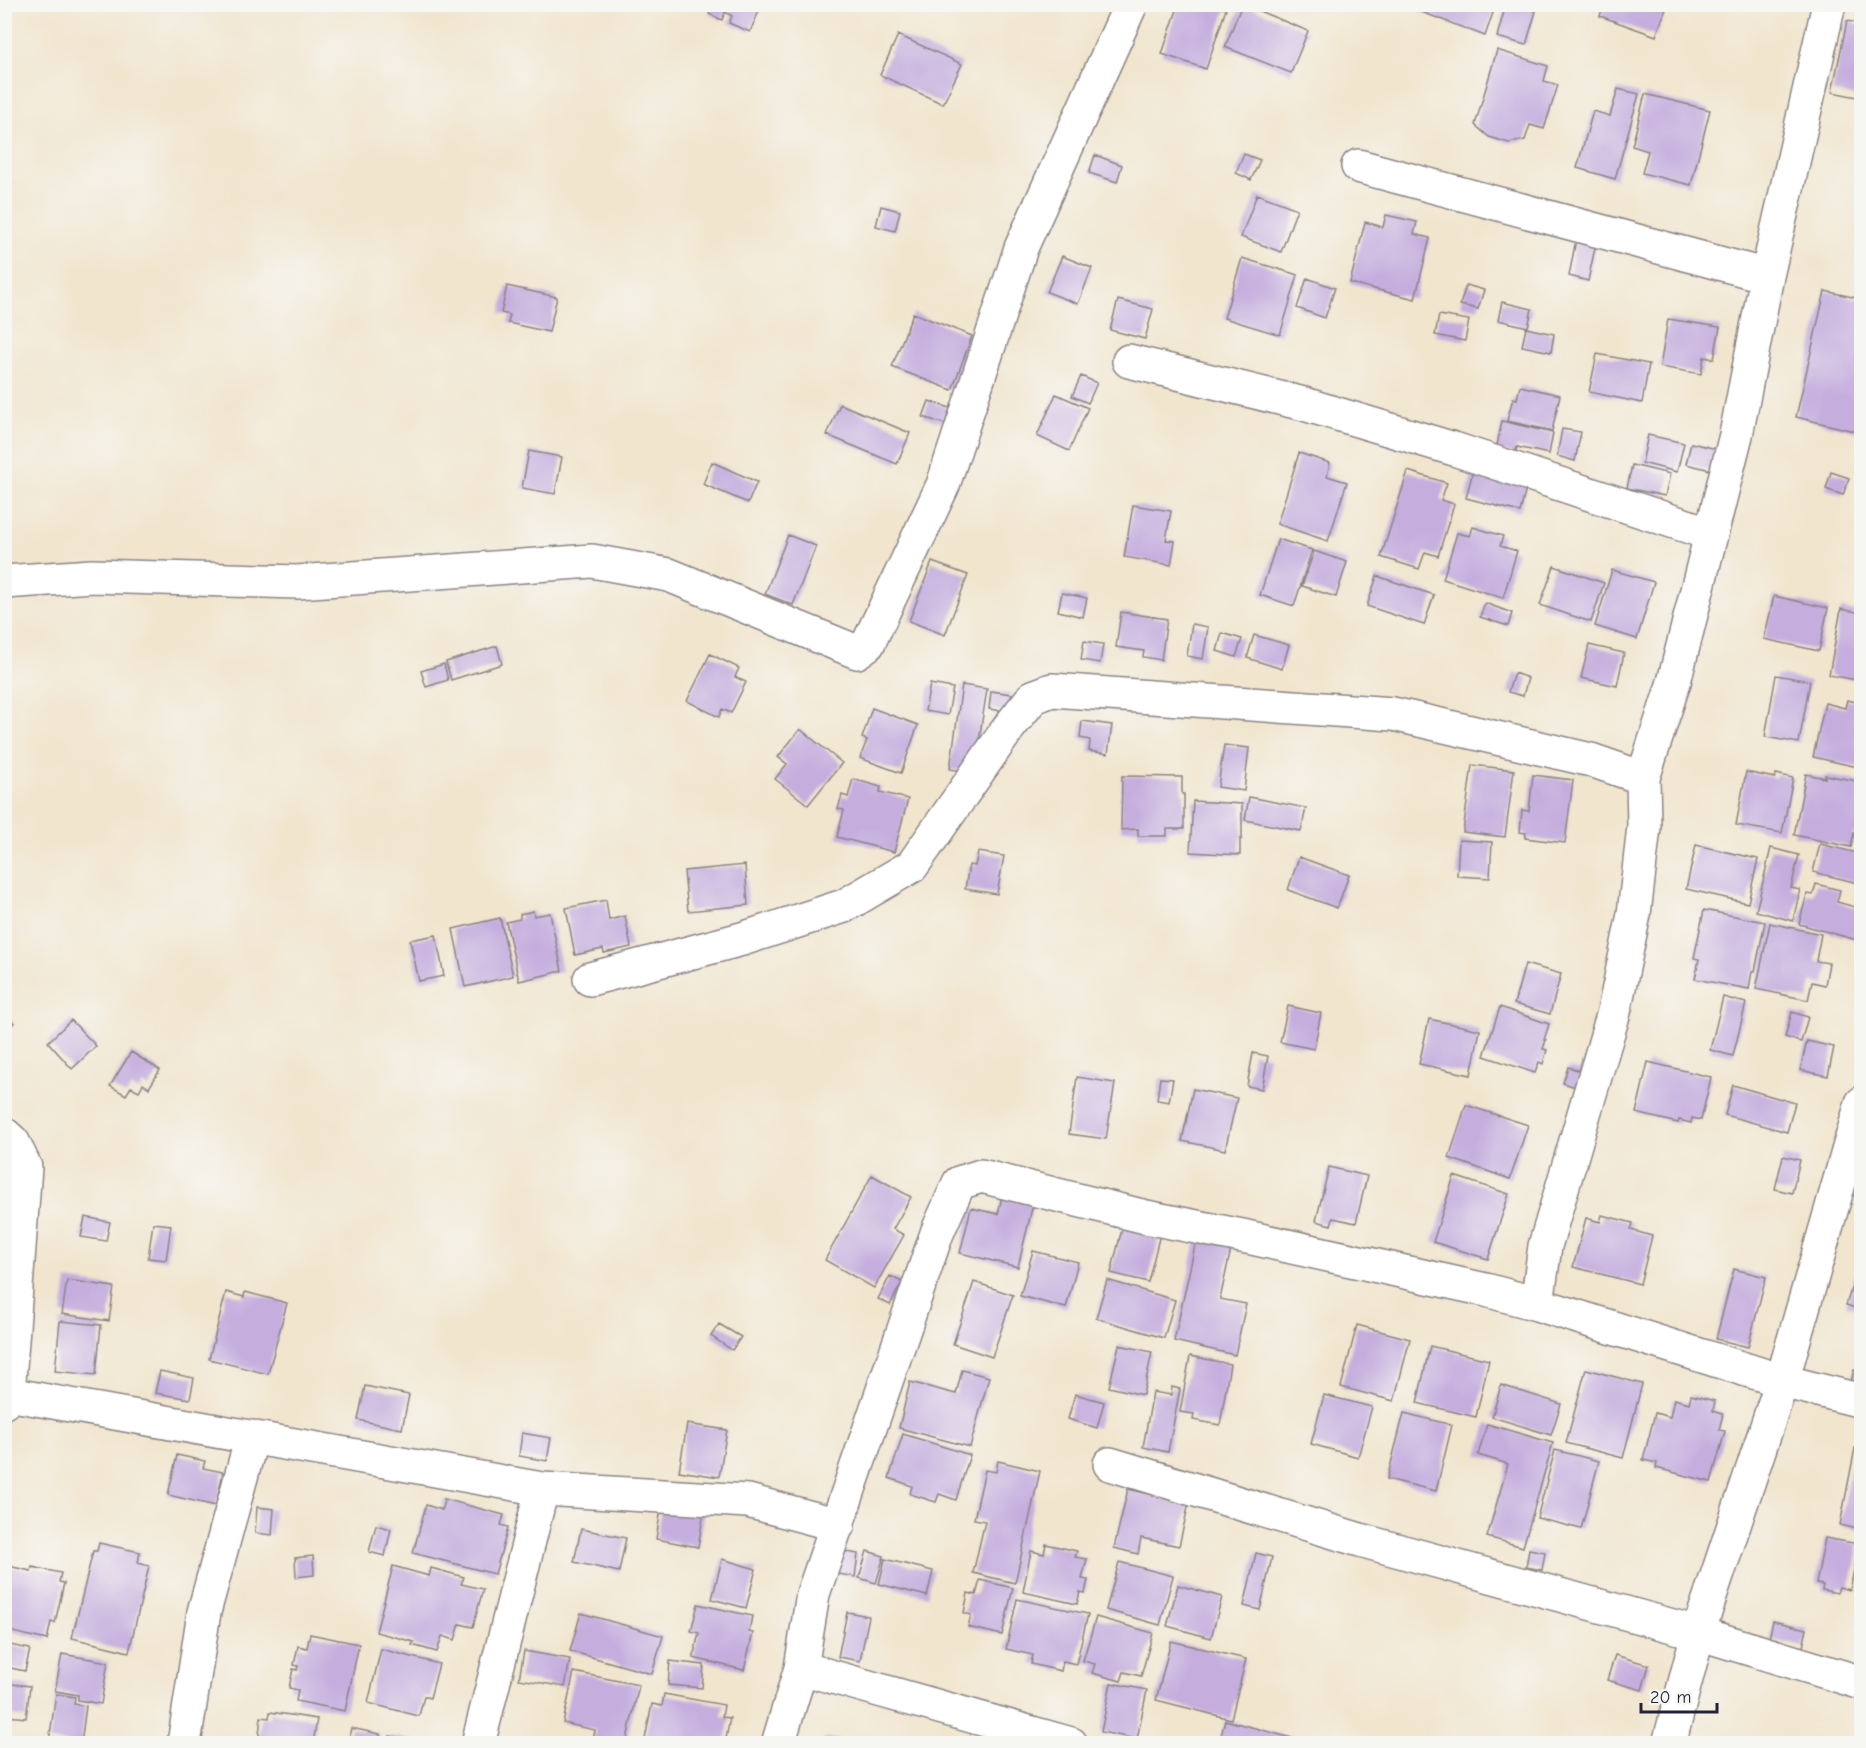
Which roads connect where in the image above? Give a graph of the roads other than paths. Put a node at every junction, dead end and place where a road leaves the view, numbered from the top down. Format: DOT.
graph roads {
  1 [pos="1131,4"];
  2 [pos="1829,4"];
  3 [pos="1358,166"];
  4 [pos="1767,276"];
  5 [pos="1129,361"];
  6 [pos="1711,534"];
  7 [pos="4,582"];
  8 [pos="1643,778"];
  9 [pos="590,979"];
  10 [pos="1861,1107"];
  11 [pos="4,1134"];
  12 [pos="10,1299"];
  13 [pos="1537,1304"];
  14 [pos="1782,1381"];
  15 [pos="6,1398"];
  16 [pos="1862,1401"];
  17 [pos="252,1437"];
  18 [pos="1110,1464"];
  19 [pos="542,1489"];
  20 [pos="838,1525"];
  21 [pos="1698,1633"];
  22 [pos="801,1668"];
  23 [pos="1862,1683"];
  24 [pos="184,1743"];
  25 [pos="478,1743"];
  26 [pos="778,1743"];
  27 [pos="1071,1743"];
  28 [pos="1669,1743"];
  1 -- 7 [label="street"];
  2 -- 4 [label="street"];
  3 -- 4 [label="street"];
  4 -- 6 [label="street"];
  5 -- 6 [label="street"];
  6 -- 8 [label="street"];
  8 -- 9 [label="street"];
  8 -- 13 [label="street"];
  10 -- 14 [label="street"];
  11 -- 12 [label="street"];
  12 -- 15 [label="street"];
  13 -- 14 [label="street"];
  13 -- 20 [label="street"];
  14 -- 16 [label="street"];
  14 -- 21 [label="street"];
  15 -- 17 [label="street"];
  17 -- 19 [label="street"];
  17 -- 24 [label="street"];
  18 -- 21 [label="street"];
  19 -- 20 [label="street"];
  19 -- 25 [label="street"];
  20 -- 22 [label="street"];
  21 -- 23 [label="street"];
  21 -- 28 [label="street"];
  22 -- 26 [label="street"];
  22 -- 27 [label="street"];
}
